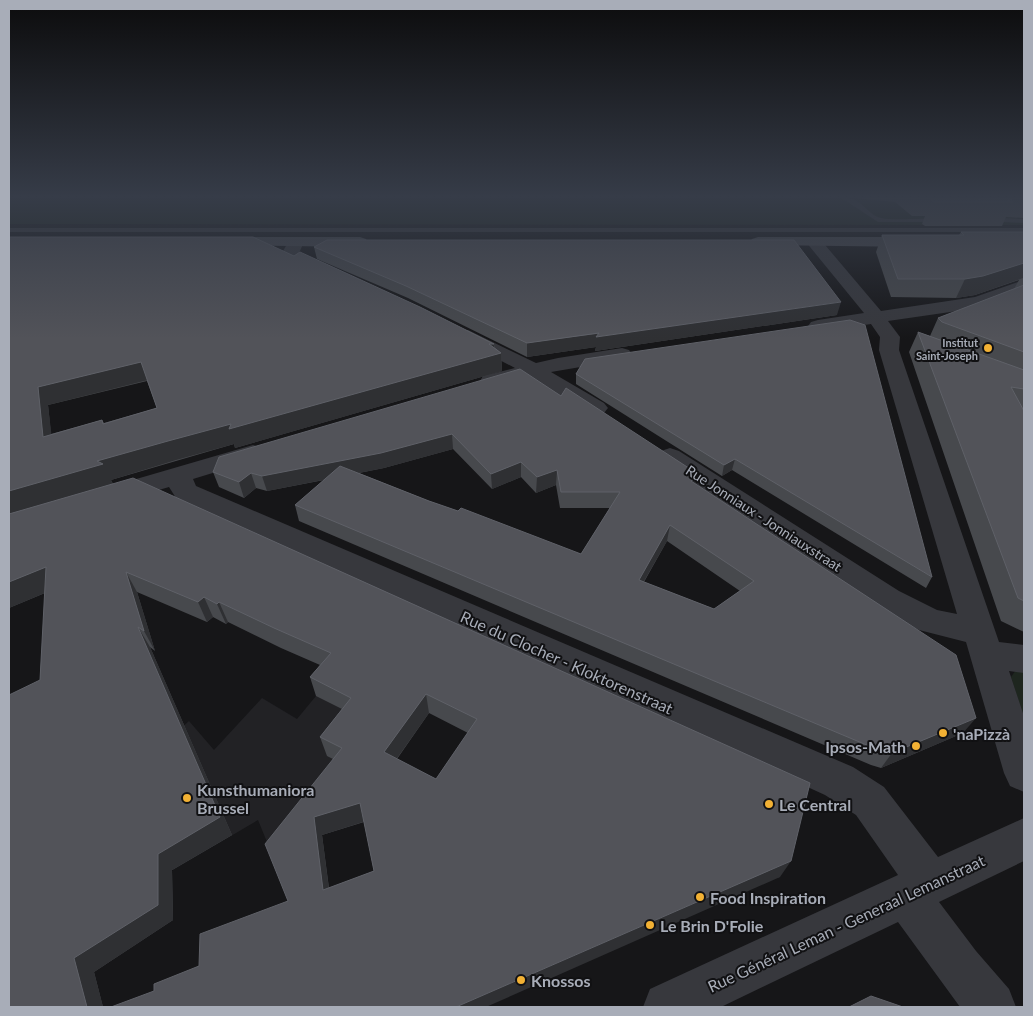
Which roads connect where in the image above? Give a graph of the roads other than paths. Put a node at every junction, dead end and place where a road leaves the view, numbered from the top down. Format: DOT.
graph roads {
  1 [pos="295,244"];
  2 [pos="313,244"];
  3 [pos="816,244"];
  4 [pos="311,264"];
  5 [pos="338,276"];
  6 [pos="1024,285"];
  7 [pos="451,328"];
  8 [pos="801,329"];
  9 [pos="891,332"];
  10 [pos="638,352"];
  11 [pos="534,370"];
  12 [pos="473,387"];
  13 [pos="619,423"];
  14 [pos="651,444"];
  15 [pos="275,446"];
  16 [pos="178,475"];
  17 [pos="84,503"];
  18 [pos="982,643"];
  19 [pos="1024,659"];
  20 [pos="1024,773"];
  21 [pos="1024,839"];
  22 [pos="918,889"];
  23 [pos="668,1007"];
  24 [pos="991,1007"];
  1 -- 4 [label="street"];
  2 -- 4 [label="street"];
  3 -- 9 [label="street"];
  4 -- 5 [label="street"];
  6 -- 9 [label="street"];
  7 -- 11 [label="street"];
  8 -- 9 [label="street"];
  9 -- 18 [label="street"];
  10 -- 11 [label="street"];
  11 -- 12 [label="street"];
  11 -- 13 [label="street"];
  14 -- 18 [label="street, Rue Jonniaux - Jonniauxstraat"];
  15 -- 16 [label="street"];
  16 -- 17 [label="street"];
  16 -- 22 [label="street, Rue du Clocher - Kloktorenstraat"];
  18 -- 19 [label="street, Rue Jonniaux - Jonniauxstraat"];
  18 -- 20 [label="street"];
  21 -- 22 [label="street, Rue Général Leman - Generaal Lemanstraat"];
  22 -- 23 [label="street, Rue Général Leman - Generaal Lemanstraat"];
  22 -- 24 [label="street, Rue du Clocher - Kloktorenstraat"];
}
